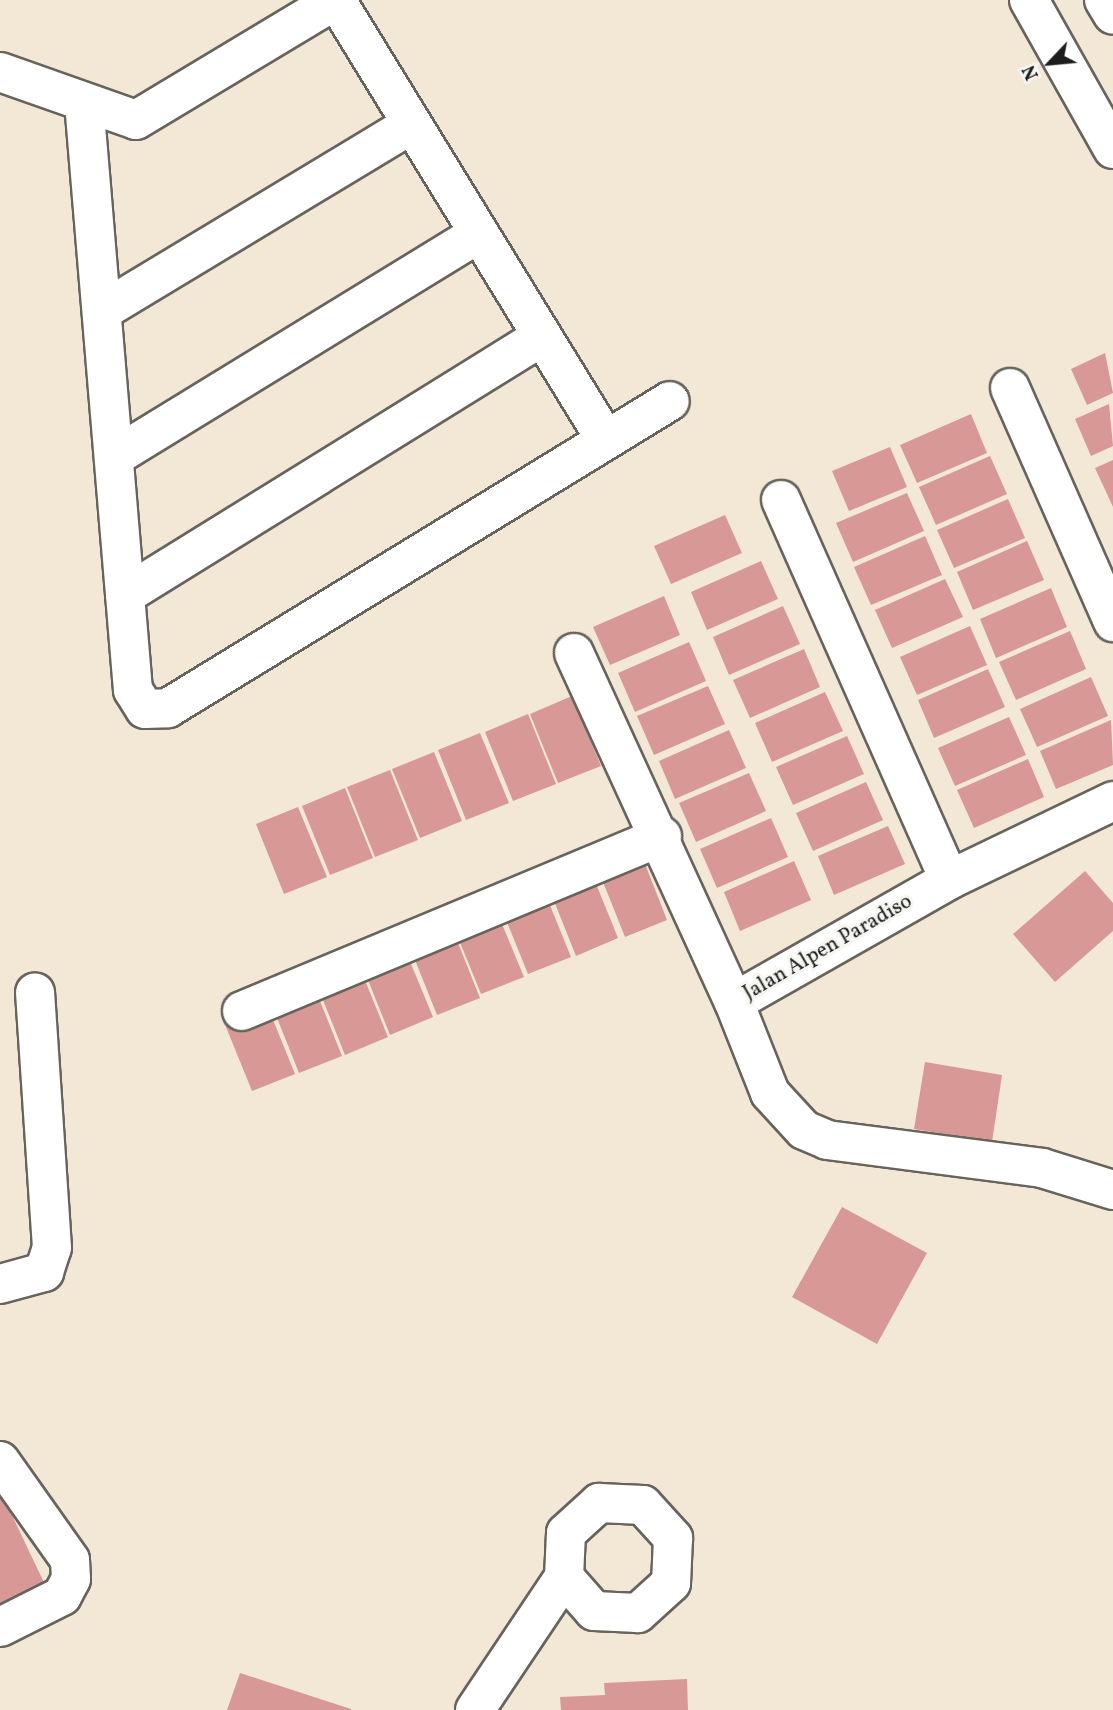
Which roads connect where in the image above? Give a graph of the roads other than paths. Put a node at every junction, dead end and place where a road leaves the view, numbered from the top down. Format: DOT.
graph roads {
  1 [pos="1029,0"];
  2 [pos="1104,0"];
  3 [pos="1113,15"];
  4 [pos="0,72"];
  5 [pos="84,102"];
  6 [pos="412,124"];
  7 [pos="1109,132"];
  8 [pos="479,233"];
  9 [pos="102,311"];
  10 [pos="542,336"];
  11 [pos="1010,388"];
  12 [pos="670,401"];
  13 [pos="606,440"];
  14 [pos="114,457"];
  15 [pos="781,500"];
  16 [pos="125,595"];
  17 [pos="1113,622"];
  18 [pos="574,653"];
  19 [pos="1113,801"];
  20 [pos="662,836"];
  21 [pos="949,880"];
  22 [pos="36,993"];
  23 [pos="734,1002"];
  24 [pos="242,1011"];
  25 [pos="1113,1190"];
  26 [pos="0,1284"];
  27 [pos="0,1461"];
  28 [pos="564,1577"];
  29 [pos="0,1627"];
  30 [pos="475,1710"];
  1 -- 7 [label="street"];
  2 -- 3 [label="street"];
  4 -- 5 [label="street"];
  5 -- 6 [label="street"];
  5 -- 9 [label="street"];
  6 -- 8 [label="street"];
  6 -- 9 [label="street"];
  8 -- 10 [label="street"];
  8 -- 14 [label="street"];
  9 -- 14 [label="street"];
  10 -- 13 [label="street"];
  10 -- 16 [label="street"];
  11 -- 17 [label="street"];
  12 -- 13 [label="street"];
  13 -- 16 [label="street"];
  14 -- 16 [label="street"];
  15 -- 21 [label="street"];
  18 -- 20 [label="street"];
  19 -- 21 [label="street, Jalan Alpen Paradiso"];
  20 -- 23 [label="street"];
  20 -- 24 [label="street"];
  21 -- 23 [label="street, Jalan Alpen Paradiso"];
  22 -- 26 [label="street"];
  23 -- 25 [label="street, Jalan Alpen Paradiso"];
  27 -- 29 [label="street"];
  28 -- 30 [label="street"];
}
